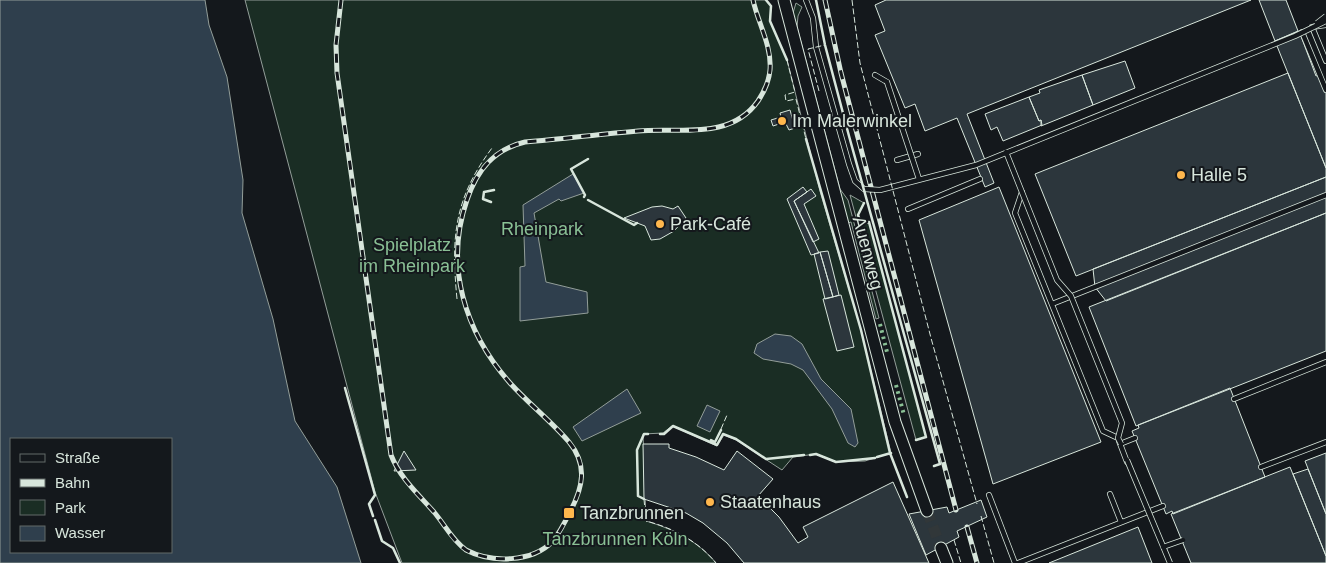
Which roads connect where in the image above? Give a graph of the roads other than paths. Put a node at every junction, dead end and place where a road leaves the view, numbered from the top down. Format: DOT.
graph roads {
  1 [pos="784,0"];
  2 [pos="806,0"];
  3 [pos="1326,16"];
  4 [pos="1326,21"];
  5 [pos="1326,25"];
  6 [pos="1312,27"];
  7 [pos="1302,32"];
  8 [pos="1296,36"];
  9 [pos="1326,61"];
  10 [pos="875,75"];
  11 [pos="1196,76"];
  12 [pos="1326,90"];
  13 [pos="1006,152"];
  14 [pos="918,154"];
  15 [pos="897,160"];
  16 [pos="919,179"];
  17 [pos="980,179"];
  18 [pos="1022,192"];
  19 [pos="1326,195"];
  20 [pos="908,209"];
  21 [pos="1057,280"];
  22 [pos="1062,286"];
  23 [pos="1071,296"];
  24 [pos="1052,304"];
  25 [pos="1326,362"];
  26 [pos="1234,399"];
  27 [pos="1118,438"];
  28 [pos="1135,438"];
  29 [pos="1326,442"];
  30 [pos="1120,444"];
  31 [pos="1261,467"];
  32 [pos="1110,494"];
  33 [pos="989,495"];
  34 [pos="1163,506"];
  35 [pos="927,511"];
  36 [pos="1148,512"];
  37 [pos="1121,522"];
  38 [pos="1185,539"];
  39 [pos="1163,547"];
  40 [pos="941,548"];
  41 [pos="946,563"];
  42 [pos="1017,563"];
  43 [pos="1170,563"];
  1 -- 35 [label="street, Auenweg"];
  2 -- 16 [label="lane, bridge"];
  3 -- 6 [label="lane, bridge"];
  4 -- 6 [label="lane, bridge"];
  5 -- 6 [label="lane, bridge"];
  6 -- 7 [label="lane"];
  6 -- 8 [label="lane, bridge"];
  6 -- 9 [label="lane"];
  7 -- 8 [label="lane"];
  7 -- 12 [label="lane"];
  8 -- 11 [label="lane, bridge"];
  10 -- 16 [label="lane, bridge"];
  11 -- 13 [label="lane, bridge"];
  11 -- 18 [label="lane"];
  13 -- 16 [label="lane, bridge"];
  13 -- 21 [label="lane, bridge"];
  14 -- 15 [label="lane"];
  17 -- 20 [label="lane"];
  18 -- 21 [label="lane"];
  18 -- 24 [label="lane"];
  19 -- 23 [label="lane"];
  21 -- 22 [label="lane"];
  22 -- 23 [label="lane"];
  22 -- 39 [label="lane, bridge"];
  23 -- 24 [label="lane"];
  23 -- 27 [label="lane"];
  24 -- 27 [label="lane"];
  25 -- 26 [label="lane"];
  27 -- 30 [label="lane"];
  28 -- 30 [label="lane"];
  29 -- 31 [label="lane"];
  30 -- 36 [label="lane"];
  32 -- 37 [label="lane"];
  33 -- 42 [label="lane"];
  34 -- 36 [label="lane"];
  36 -- 37 [label="lane"];
  36 -- 39 [label="lane"];
  37 -- 42 [label="lane"];
  38 -- 39 [label="lane, bridge"];
  39 -- 43 [label="lane, bridge"];
  40 -- 41 [label="street"];
}
